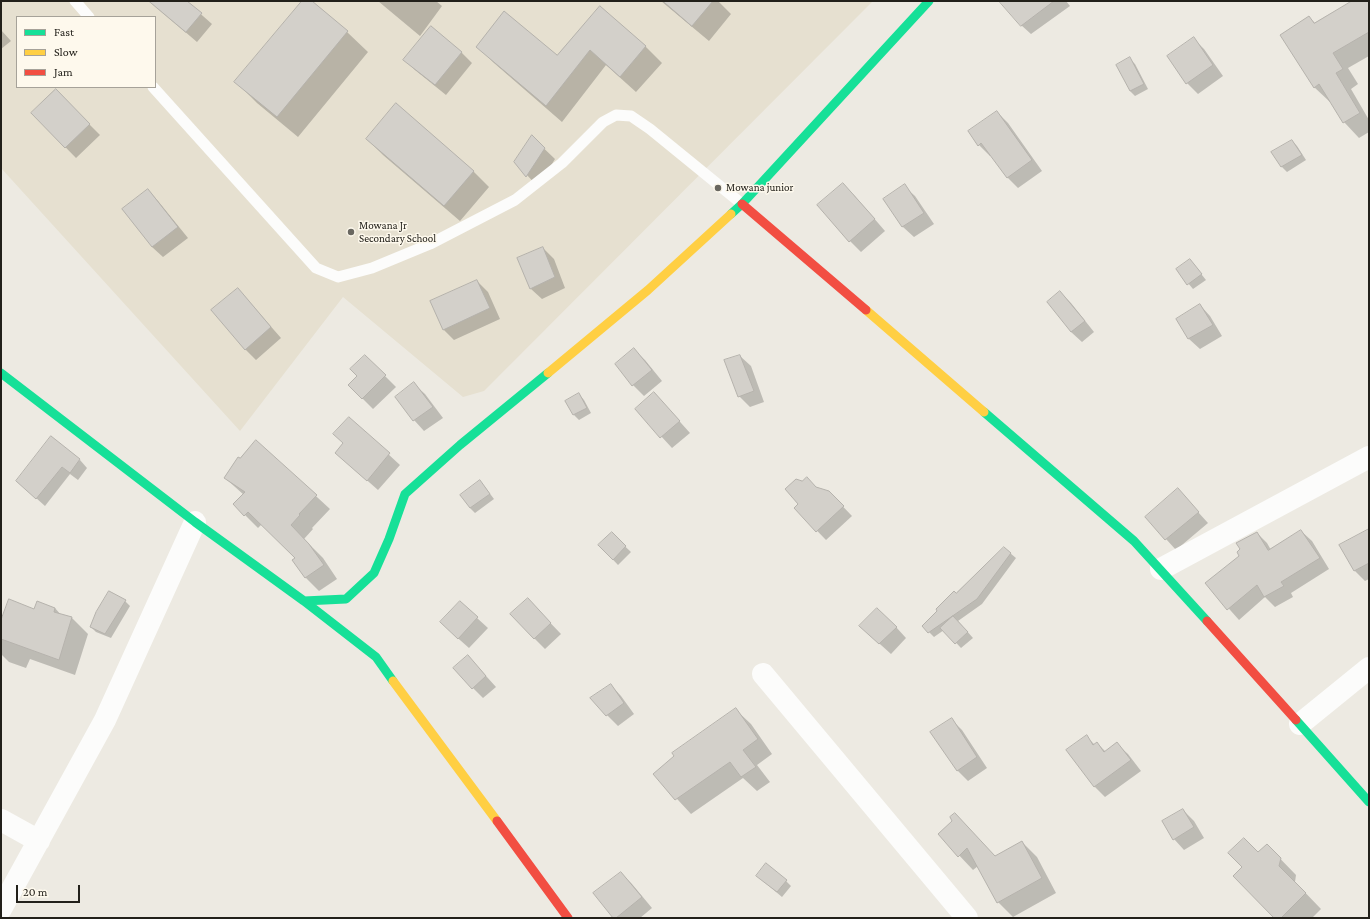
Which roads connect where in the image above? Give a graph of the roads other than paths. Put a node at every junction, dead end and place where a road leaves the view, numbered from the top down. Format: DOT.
graph roads {
  1 [pos="75,1"];
  2 [pos="929,1"];
  3 [pos="88,16"];
  4 [pos="154,88"];
  5 [pos="742,204"];
  6 [pos="1,373"];
  7 [pos="1369,457"];
  8 [pos="195,522"];
  9 [pos="1161,569"];
  10 [pos="304,601"];
  11 [pos="1369,668"];
  12 [pos="763,674"];
  13 [pos="1300,724"];
  14 [pos="1369,802"];
  15 [pos="1,820"];
  16 [pos="39,841"];
  17 [pos="1,909"];
  18 [pos="568,918"];
  19 [pos="967,918"];
  1 -- 3 [label="lane"];
  2 -- 5 [label="street"];
  4 -- 5 [label="lane"];
  5 -- 9 [label="street"];
  5 -- 10 [label="street"];
  6 -- 8 [label="street"];
  7 -- 9 [label="street"];
  8 -- 10 [label="street"];
  8 -- 16 [label="street"];
  9 -- 13 [label="street"];
  10 -- 18 [label="street"];
  11 -- 13 [label="street"];
  12 -- 19 [label="street"];
  13 -- 14 [label="street"];
  15 -- 16 [label="street"];
  16 -- 17 [label="street"];
}
